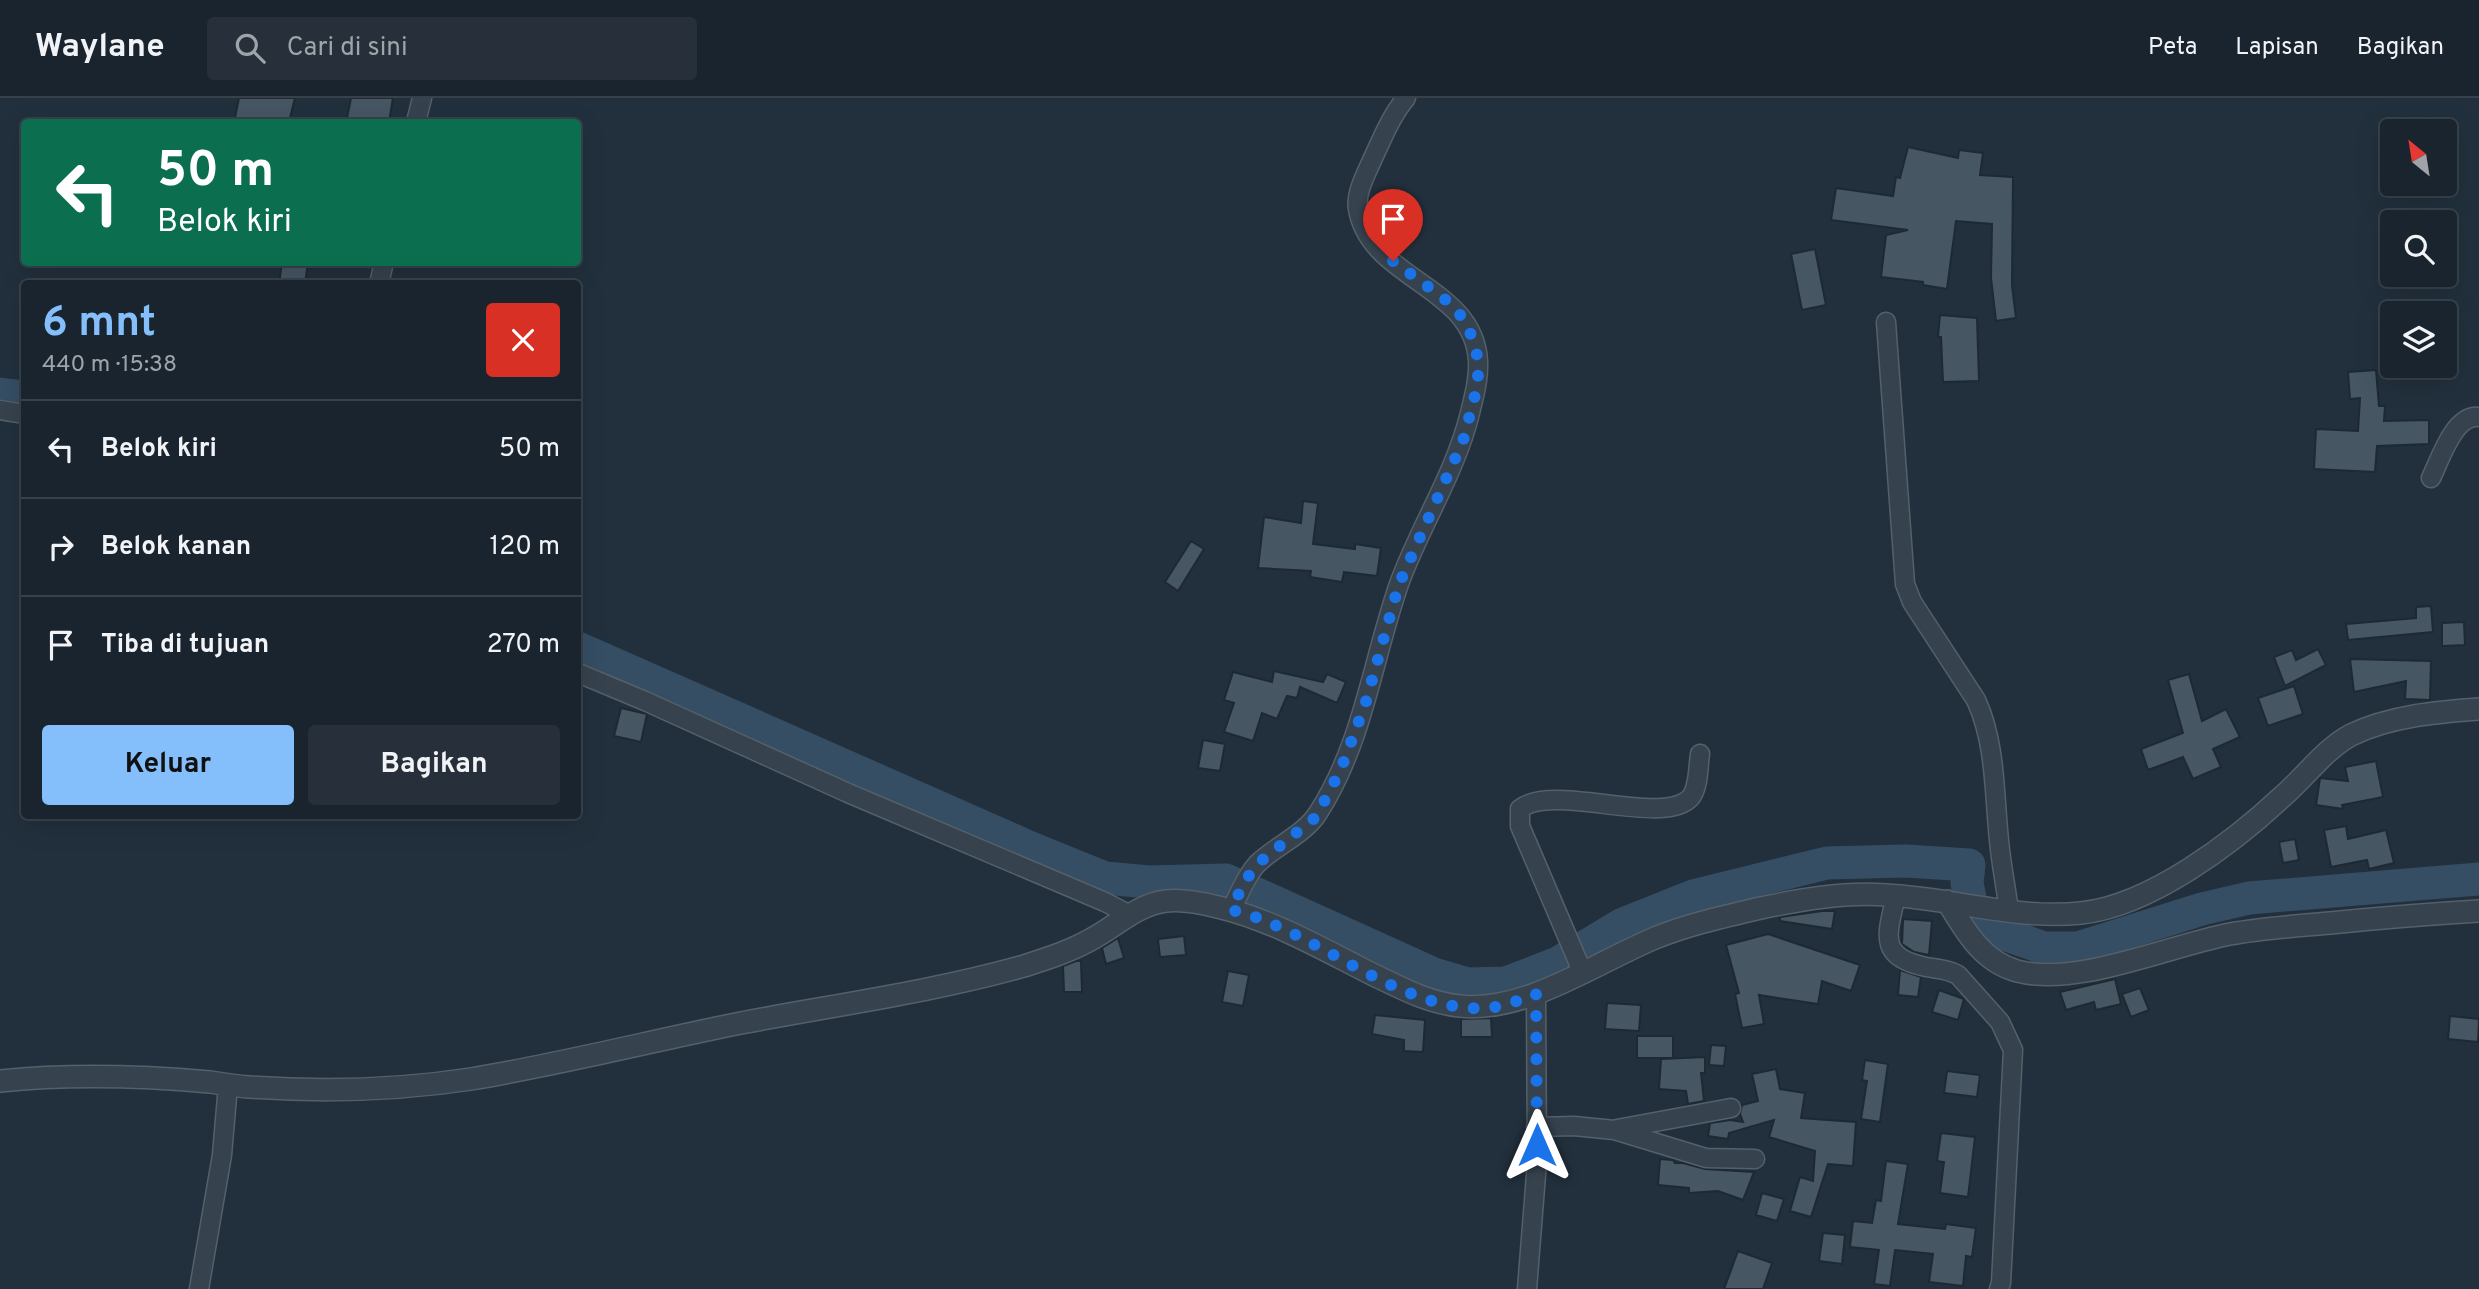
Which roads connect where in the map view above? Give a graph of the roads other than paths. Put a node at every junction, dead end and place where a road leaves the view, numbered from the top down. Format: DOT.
graph roads {
  1 [pos="422,98"];
  2 [pos="1406,98"];
  3 [pos="417,119"];
  4 [pos="1886,322"];
  5 [pos="0,411"];
  6 [pos="21,414"];
  7 [pos="2479,417"];
  8 [pos="2431,478"];
  9 [pos="581,674"];
  10 [pos="2479,709"];
  11 [pos="1700,754"];
  12 [pos="1895,895"];
  13 [pos="1947,901"];
  14 [pos="1233,905"];
  15 [pos="1996,909"];
  16 [pos="2479,911"];
  17 [pos="1130,915"];
  18 [pos="1581,968"];
  19 [pos="1536,994"];
  20 [pos="0,1082"];
  21 [pos="218,1083"];
  22 [pos="1731,1108"];
  23 [pos="1536,1127"];
  24 [pos="1614,1130"];
  25 [pos="1755,1159"];
  26 [pos="199,1289"];
  27 [pos="1527,1289"];
  28 [pos="1999,1289"];
  1 -- 3 [label="street"];
  2 -- 14 [label="street"];
  4 -- 15 [label="street"];
  5 -- 6 [label="street"];
  7 -- 8 [label="street"];
  9 -- 17 [label="street"];
  10 -- 15 [label="street"];
  11 -- 18 [label="street"];
  12 -- 13 [label="street"];
  12 -- 18 [label="street"];
  12 -- 28 [label="street"];
  13 -- 15 [label="street"];
  13 -- 16 [label="street"];
  14 -- 17 [label="street"];
  14 -- 19 [label="street"];
  17 -- 21 [label="street"];
  18 -- 19 [label="street"];
  19 -- 23 [label="street"];
  20 -- 21 [label="street"];
  21 -- 26 [label="street"];
  22 -- 24 [label="street"];
  23 -- 24 [label="street"];
  23 -- 27 [label="street"];
  24 -- 25 [label="street"];
}
